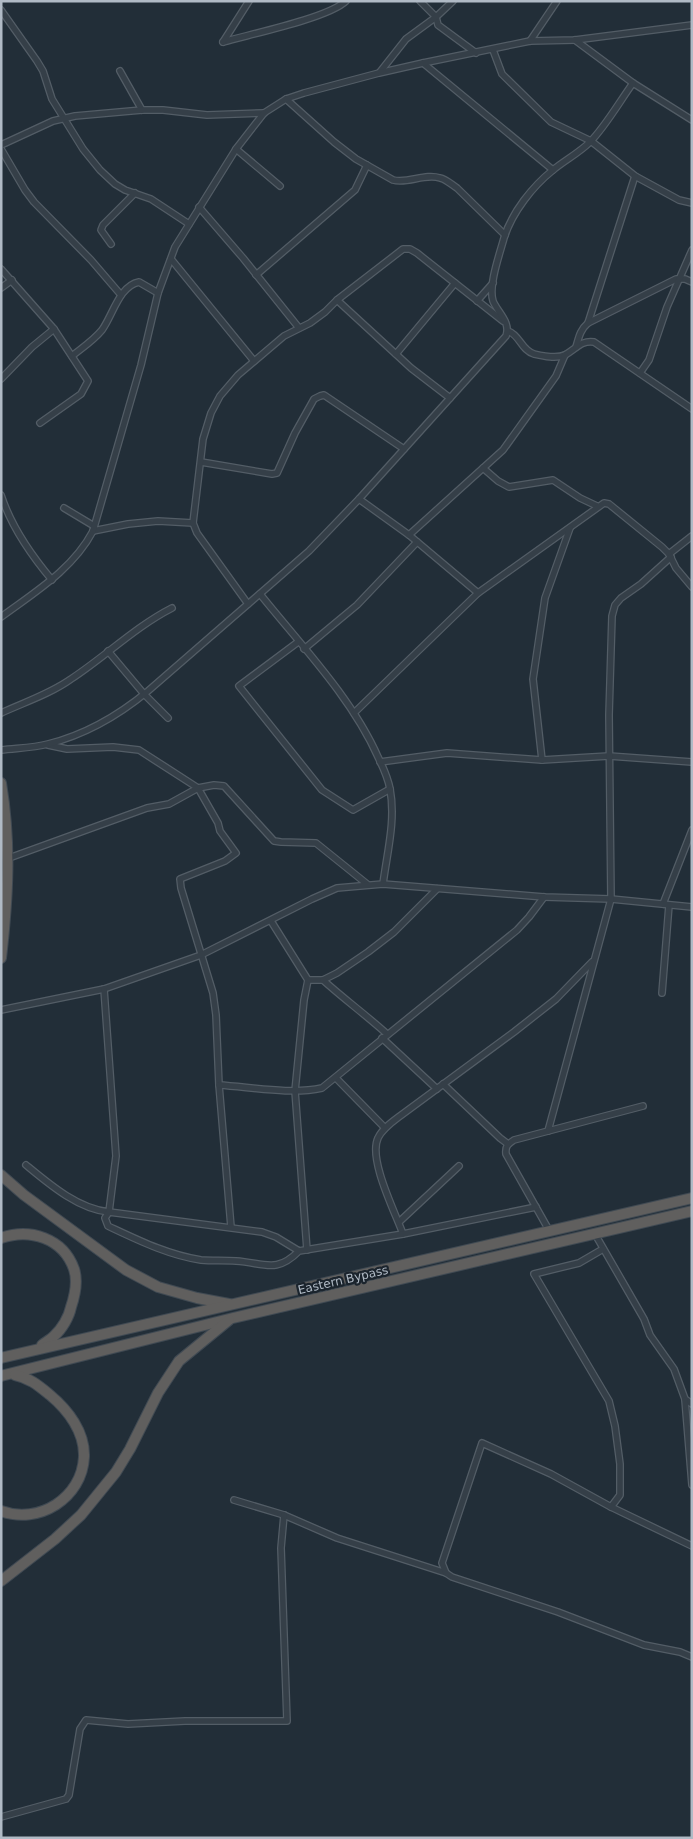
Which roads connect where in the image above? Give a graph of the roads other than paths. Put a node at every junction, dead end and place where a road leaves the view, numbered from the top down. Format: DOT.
graph roads {
  1 [pos="249,1"];
  2 [pos="346,1"];
  3 [pos="420,1"];
  4 [pos="453,1"];
  5 [pos="557,1"];
  6 [pos="1,10"];
  7 [pos="436,17"];
  8 [pos="692,25"];
  9 [pos="576,40"];
  10 [pos="530,42"];
  11 [pos="493,50"];
  12 [pos="476,53"];
  13 [pos="423,63"];
  14 [pos="120,71"];
  15 [pos="379,73"];
  16 [pos="633,83"];
  17 [pos="286,99"];
  18 [pos="142,110"];
  19 [pos="264,113"];
  20 [pos="64,117"];
  21 [pos="692,120"];
  22 [pos="591,141"];
  23 [pos="1,145"];
  24 [pos="1,149"];
  25 [pos="236,149"];
  26 [pos="367,166"];
  27 [pos="553,170"];
  28 [pos="635,176"];
  29 [pos="280,186"];
  30 [pos="135,193"];
  31 [pos="692,203"];
  32 [pos="199,207"];
  33 [pos="189,224"];
  34 [pos="505,235"];
  35 [pos="111,244"];
  36 [pos="692,250"];
  37 [pos="171,259"];
  38 [pos="1,269"];
  39 [pos="256,275"];
  40 [pos="680,278"];
  41 [pos="12,280"];
  42 [pos="692,282"];
  43 [pos="455,283"];
  44 [pos="493,283"];
  45 [pos="1,288"];
  46 [pos="158,293"];
  47 [pos="122,295"];
  48 [pos="337,300"];
  49 [pos="477,301"];
  50 [pos="588,323"];
  51 [pos="507,327"];
  52 [pos="299,328"];
  53 [pos="54,329"];
  54 [pos="576,347"];
  55 [pos="396,354"];
  56 [pos="565,355"];
  57 [pos="72,356"];
  58 [pos="254,361"];
  59 [pos="640,373"];
  60 [pos="1,379"];
  61 [pos="450,398"];
  62 [pos="692,409"];
  63 [pos="40,423"];
  64 [pos="404,449"];
  65 [pos="201,462"];
  66 [pos="483,468"];
  67 [pos="1,495"];
  68 [pos="359,499"];
  69 [pos="597,506"];
  70 [pos="64,508"];
  71 [pos="193,523"];
  72 [pos="570,527"];
  73 [pos="94,528"];
  74 [pos="409,535"];
  75 [pos="692,536"];
  76 [pos="417,542"];
  77 [pos="670,556"];
  78 [pos="52,580"];
  79 [pos="692,587"];
  80 [pos="478,593"];
  81 [pos="260,594"];
  82 [pos="248,604"];
  83 [pos="172,608"];
  84 [pos="1,617"];
  85 [pos="298,642"];
  86 [pos="304,649"];
  87 [pos="108,651"];
  88 [pos="144,694"];
  89 [pos="1,712"];
  90 [pos="354,713"];
  91 [pos="168,718"];
  92 [pos="47,744"];
  93 [pos="1,750"];
  94 [pos="609,756"];
  95 [pos="542,760"];
  96 [pos="380,762"];
  97 [pos="692,762"];
  98 [pos="1,783"];
  99 [pos="198,788"];
  100 [pos="390,789"];
  101 [pos="692,830"];
  102 [pos="9,858"];
  103 [pos="367,884"];
  104 [pos="382,884"];
  105 [pos="437,889"];
  106 [pos="544,897"];
  107 [pos="611,899"];
  108 [pos="666,904"];
  109 [pos="692,907"];
  110 [pos="4,909"];
  111 [pos="271,921"];
  112 [pos="202,955"];
  113 [pos="1,958"];
  114 [pos="594,961"];
  115 [pos="308,980"];
  116 [pos="323,980"];
  117 [pos="104,989"];
  118 [pos="662,993"];
  119 [pos="1,1010"];
  120 [pos="385,1036"];
  121 [pos="336,1078"];
  122 [pos="443,1084"];
  123 [pos="219,1085"];
  124 [pos="437,1089"];
  125 [pos="295,1091"];
  126 [pos="643,1106"];
  127 [pos="385,1128"];
  128 [pos="548,1131"];
  129 [pos="508,1144"];
  130 [pos="26,1165"];
  131 [pos="459,1166"];
  132 [pos="1,1175"];
  133 [pos="692,1198"];
  134 [pos="536,1207"];
  135 [pos="692,1211"];
  136 [pos="109,1212"];
  137 [pos="399,1222"];
  138 [pos="231,1227"];
  139 [pos="550,1232"];
  140 [pos="403,1234"];
  141 [pos="595,1234"];
  142 [pos="1,1238"];
  143 [pos="602,1248"];
  144 [pos="306,1250"];
  145 [pos="300,1251"];
  146 [pos="233,1305"];
  147 [pos="233,1318"];
  148 [pos="37,1349"];
  149 [pos="1,1358"];
  150 [pos="6,1375"];
  151 [pos="685,1399"];
  152 [pos="692,1404"];
  153 [pos="692,1485"];
  154 [pos="234,1500"];
  155 [pos="611,1507"];
  156 [pos="1,1511"];
  157 [pos="284,1515"];
  158 [pos="692,1546"];
  159 [pos="446,1573"];
  160 [pos="1,1581"];
  161 [pos="692,1657"];
  162 [pos="1,1817"];
  1 -- 2 [label="street"];
  3 -- 7 [label="street"];
  4 -- 7 [label="street"];
  5 -- 10 [label="street"];
  6 -- 20 [label="street"];
  7 -- 12 [label="street"];
  7 -- 15 [label="street"];
  8 -- 9 [label="street"];
  9 -- 10 [label="street"];
  9 -- 16 [label="street"];
  10 -- 11 [label="street"];
  11 -- 12 [label="street"];
  11 -- 22 [label="street"];
  12 -- 13 [label="street"];
  13 -- 15 [label="street"];
  13 -- 27 [label="street"];
  14 -- 18 [label="street"];
  15 -- 17 [label="street"];
  16 -- 21 [label="street"];
  16 -- 22 [label="street"];
  17 -- 19 [label="street"];
  17 -- 26 [label="street"];
  18 -- 19 [label="street"];
  18 -- 20 [label="street"];
  19 -- 25 [label="street"];
  20 -- 23 [label="street"];
  20 -- 30 [label="street"];
  22 -- 27 [label="street"];
  22 -- 28 [label="street"];
  24 -- 47 [label="street"];
  25 -- 29 [label="street"];
  25 -- 32 [label="street"];
  26 -- 34 [label="street"];
  26 -- 39 [label="street"];
  27 -- 34 [label="street"];
  28 -- 31 [label="street"];
  28 -- 50 [label="street"];
  30 -- 33 [label="street"];
  30 -- 35 [label="street"];
  32 -- 33 [label="street"];
  32 -- 39 [label="street"];
  33 -- 37 [label="street"];
  34 -- 44 [label="street"];
  36 -- 40 [label="street"];
  37 -- 46 [label="street"];
  37 -- 58 [label="street"];
  38 -- 41 [label="street"];
  39 -- 52 [label="street"];
  40 -- 42 [label="street"];
  40 -- 50 [label="street"];
  40 -- 59 [label="street"];
  41 -- 45 [label="street"];
  41 -- 53 [label="street"];
  43 -- 48 [label="street"];
  43 -- 49 [label="street"];
  43 -- 55 [label="street"];
  44 -- 49 [label="street"];
  44 -- 51 [label="street"];
  46 -- 47 [label="street"];
  46 -- 73 [label="street"];
  47 -- 57 [label="street"];
  48 -- 52 [label="street"];
  48 -- 55 [label="street"];
  49 -- 51 [label="street"];
  50 -- 54 [label="street"];
  51 -- 56 [label="street"];
  51 -- 61 [label="street"];
  52 -- 58 [label="street"];
  53 -- 57 [label="street"];
  53 -- 60 [label="street"];
  54 -- 56 [label="street"];
  54 -- 59 [label="street"];
  55 -- 61 [label="street"];
  56 -- 66 [label="street"];
  57 -- 63 [label="street"];
  58 -- 65 [label="street"];
  59 -- 62 [label="street"];
  61 -- 64 [label="street"];
  64 -- 65 [label="street"];
  64 -- 68 [label="street"];
  65 -- 71 [label="street"];
  66 -- 69 [label="street"];
  66 -- 74 [label="street"];
  67 -- 78 [label="street"];
  68 -- 74 [label="street"];
  68 -- 81 [label="street"];
  69 -- 72 [label="street"];
  69 -- 77 [label="street"];
  70 -- 73 [label="street"];
  71 -- 73 [label="street"];
  71 -- 82 [label="street"];
  72 -- 80 [label="street"];
  72 -- 95 [label="street"];
  73 -- 78 [label="street"];
  74 -- 76 [label="street"];
  75 -- 77 [label="street"];
  76 -- 80 [label="street"];
  76 -- 86 [label="street"];
  77 -- 79 [label="street"];
  77 -- 94 [label="street"];
  78 -- 84 [label="street"];
  80 -- 90 [label="street"];
  81 -- 82 [label="street"];
  81 -- 85 [label="street"];
  82 -- 88 [label="street"];
  83 -- 87 [label="street"];
  85 -- 86 [label="street"];
  85 -- 100 [label="street"];
  86 -- 90 [label="street"];
  87 -- 88 [label="street"];
  87 -- 89 [label="street"];
  88 -- 91 [label="street"];
  88 -- 92 [label="street"];
  90 -- 96 [label="street"];
  92 -- 93 [label="street"];
  92 -- 99 [label="street"];
  94 -- 95 [label="street"];
  94 -- 97 [label="street"];
  94 -- 107 [label="street"];
  95 -- 96 [label="street"];
  96 -- 100 [label="street"];
  98 -- 102 [label="highway"];
  99 -- 102 [label="street"];
  99 -- 103 [label="street"];
  99 -- 112 [label="street"];
  100 -- 104 [label="street"];
  101 -- 108 [label="street"];
  102 -- 110 [label="highway"];
  103 -- 104 [label="street"];
  103 -- 111 [label="street"];
  104 -- 105 [label="street"];
  105 -- 106 [label="street"];
  105 -- 116 [label="street"];
  106 -- 107 [label="street"];
  106 -- 120 [label="street"];
  107 -- 108 [label="street"];
  107 -- 114 [label="street"];
  108 -- 109 [label="street"];
  108 -- 118 [label="street"];
  110 -- 113 [label="highway"];
  111 -- 112 [label="street"];
  111 -- 115 [label="street"];
  112 -- 117 [label="street"];
  112 -- 123 [label="street"];
  114 -- 122 [label="street"];
  114 -- 128 [label="street"];
  115 -- 116 [label="street"];
  115 -- 125 [label="street"];
  116 -- 120 [label="street"];
  117 -- 119 [label="street"];
  117 -- 136 [label="street"];
  120 -- 121 [label="street"];
  120 -- 124 [label="street"];
  121 -- 125 [label="street"];
  121 -- 127 [label="street"];
  122 -- 124 [label="street"];
  122 -- 129 [label="street"];
  123 -- 125 [label="street"];
  123 -- 138 [label="street"];
  124 -- 127 [label="street"];
  125 -- 144 [label="street"];
  126 -- 128 [label="street"];
  127 -- 137 [label="street"];
  128 -- 129 [label="street"];
  129 -- 134 [label="street"];
  130 -- 136 [label="street"];
  131 -- 137 [label="street"];
  132 -- 146 [label="highway"];
  133 -- 139 [label="highway, Eastern Bypass"];
  134 -- 139 [label="street"];
  134 -- 140 [label="street"];
  135 -- 141 [label="highway, Eastern Bypass"];
  136 -- 138 [label="street"];
  136 -- 145 [label="street"];
  137 -- 140 [label="street"];
  138 -- 145 [label="street"];
  139 -- 146 [label="highway, Eastern Bypass"];
  140 -- 144 [label="street"];
  141 -- 143 [label="street"];
  141 -- 147 [label="highway, Eastern Bypass"];
  142 -- 148 [label="highway"];
  143 -- 151 [label="street"];
  143 -- 155 [label="street"];
  144 -- 145 [label="street"];
  146 -- 148 [label="highway, Eastern Bypass"];
  147 -- 150 [label="highway, Eastern Bypass"];
  147 -- 160 [label="highway"];
  148 -- 149 [label="highway, Eastern Bypass"];
  150 -- 156 [label="highway"];
  151 -- 152 [label="street"];
  151 -- 153 [label="street"];
  154 -- 157 [label="street"];
  155 -- 158 [label="street"];
  155 -- 159 [label="street"];
  157 -- 159 [label="street"];
  157 -- 162 [label="street"];
  159 -- 161 [label="street"];
}
